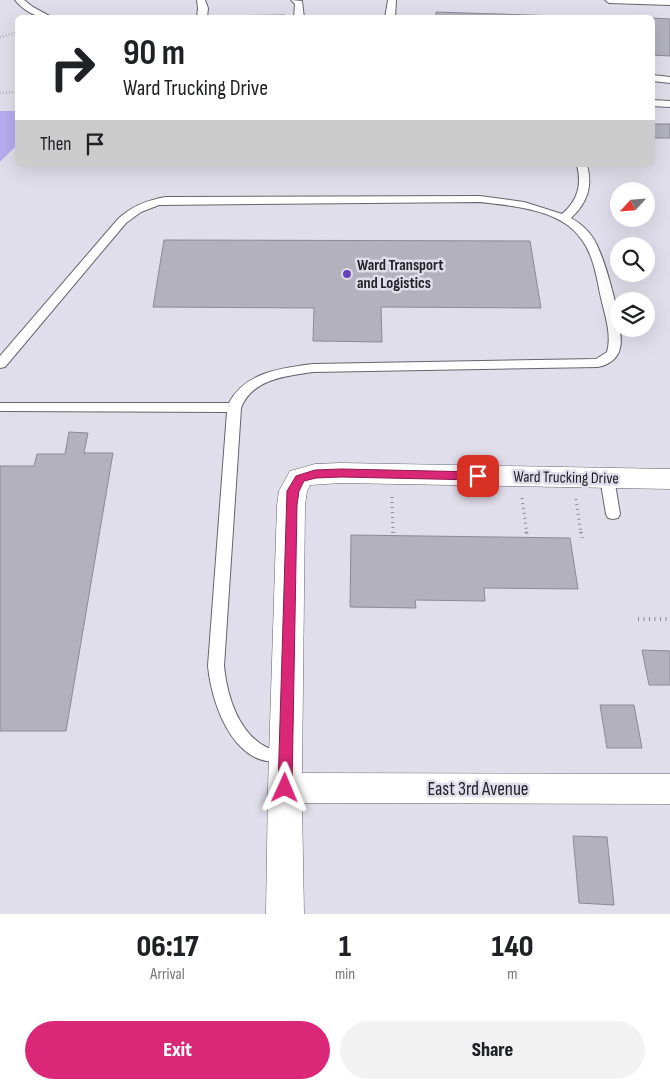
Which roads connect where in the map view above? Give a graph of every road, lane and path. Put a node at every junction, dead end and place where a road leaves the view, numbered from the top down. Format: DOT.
graph roads {
  1 [pos="19,0"];
  2 [pos="201,0"];
  3 [pos="294,0"];
  4 [pos="392,0"];
  5 [pos="609,0"];
  6 [pos="670,2"];
  7 [pos="43,15"];
  8 [pos="202,15"];
  9 [pos="299,15"];
  10 [pos="390,15"];
  11 [pos="15,33"];
  12 [pos="0,37"];
  13 [pos="655,78"];
  14 [pos="670,80"];
  15 [pos="15,92"];
  16 [pos="0,93"];
  17 [pos="655,103"];
  18 [pos="670,104"];
  19 [pos="582,167"];
  20 [pos="563,219"];
  21 [pos="0,364"];
  22 [pos="0,407"];
  23 [pos="234,408"];
  24 [pos="607,478"];
  25 [pos="670,479"];
  26 [pos="392,497"];
  27 [pos="522,498"];
  28 [pos="576,498"];
  29 [pos="613,514"];
  30 [pos="393,536"];
  31 [pos="527,537"];
  32 [pos="582,538"];
  33 [pos="638,619"];
  34 [pos="670,619"];
  35 [pos="286,753"];
  36 [pos="285,788"];
  37 [pos="670,789"];
  38 [pos="285,914"];
  1 -- 7 [label="lane"];
  2 -- 8 [label="lane"];
  3 -- 9 [label="lane"];
  4 -- 10 [label="lane"];
  5 -- 6 [label="lane"];
  11 -- 12 [label="path"];
  13 -- 14 [label="lane"];
  15 -- 16 [label="path"];
  17 -- 18 [label="lane"];
  19 -- 20 [label="lane"];
  20 -- 21 [label="lane"];
  20 -- 23 [label="lane"];
  22 -- 23 [label="lane"];
  23 -- 35 [label="lane"];
  24 -- 25 [label="street, Ward Trucking Drive"];
  24 -- 29 [label="lane"];
  24 -- 35 [label="street, Ward Trucking Drive"];
  26 -- 30 [label="path"];
  27 -- 31 [label="path"];
  28 -- 32 [label="path"];
  33 -- 34 [label="path"];
  35 -- 36 [label="street, Ward Trucking Drive"];
  36 -- 37 [label="street, East 3rd Avenue"];
  36 -- 38 [label="street, Ward Trucking Drive"];
}
